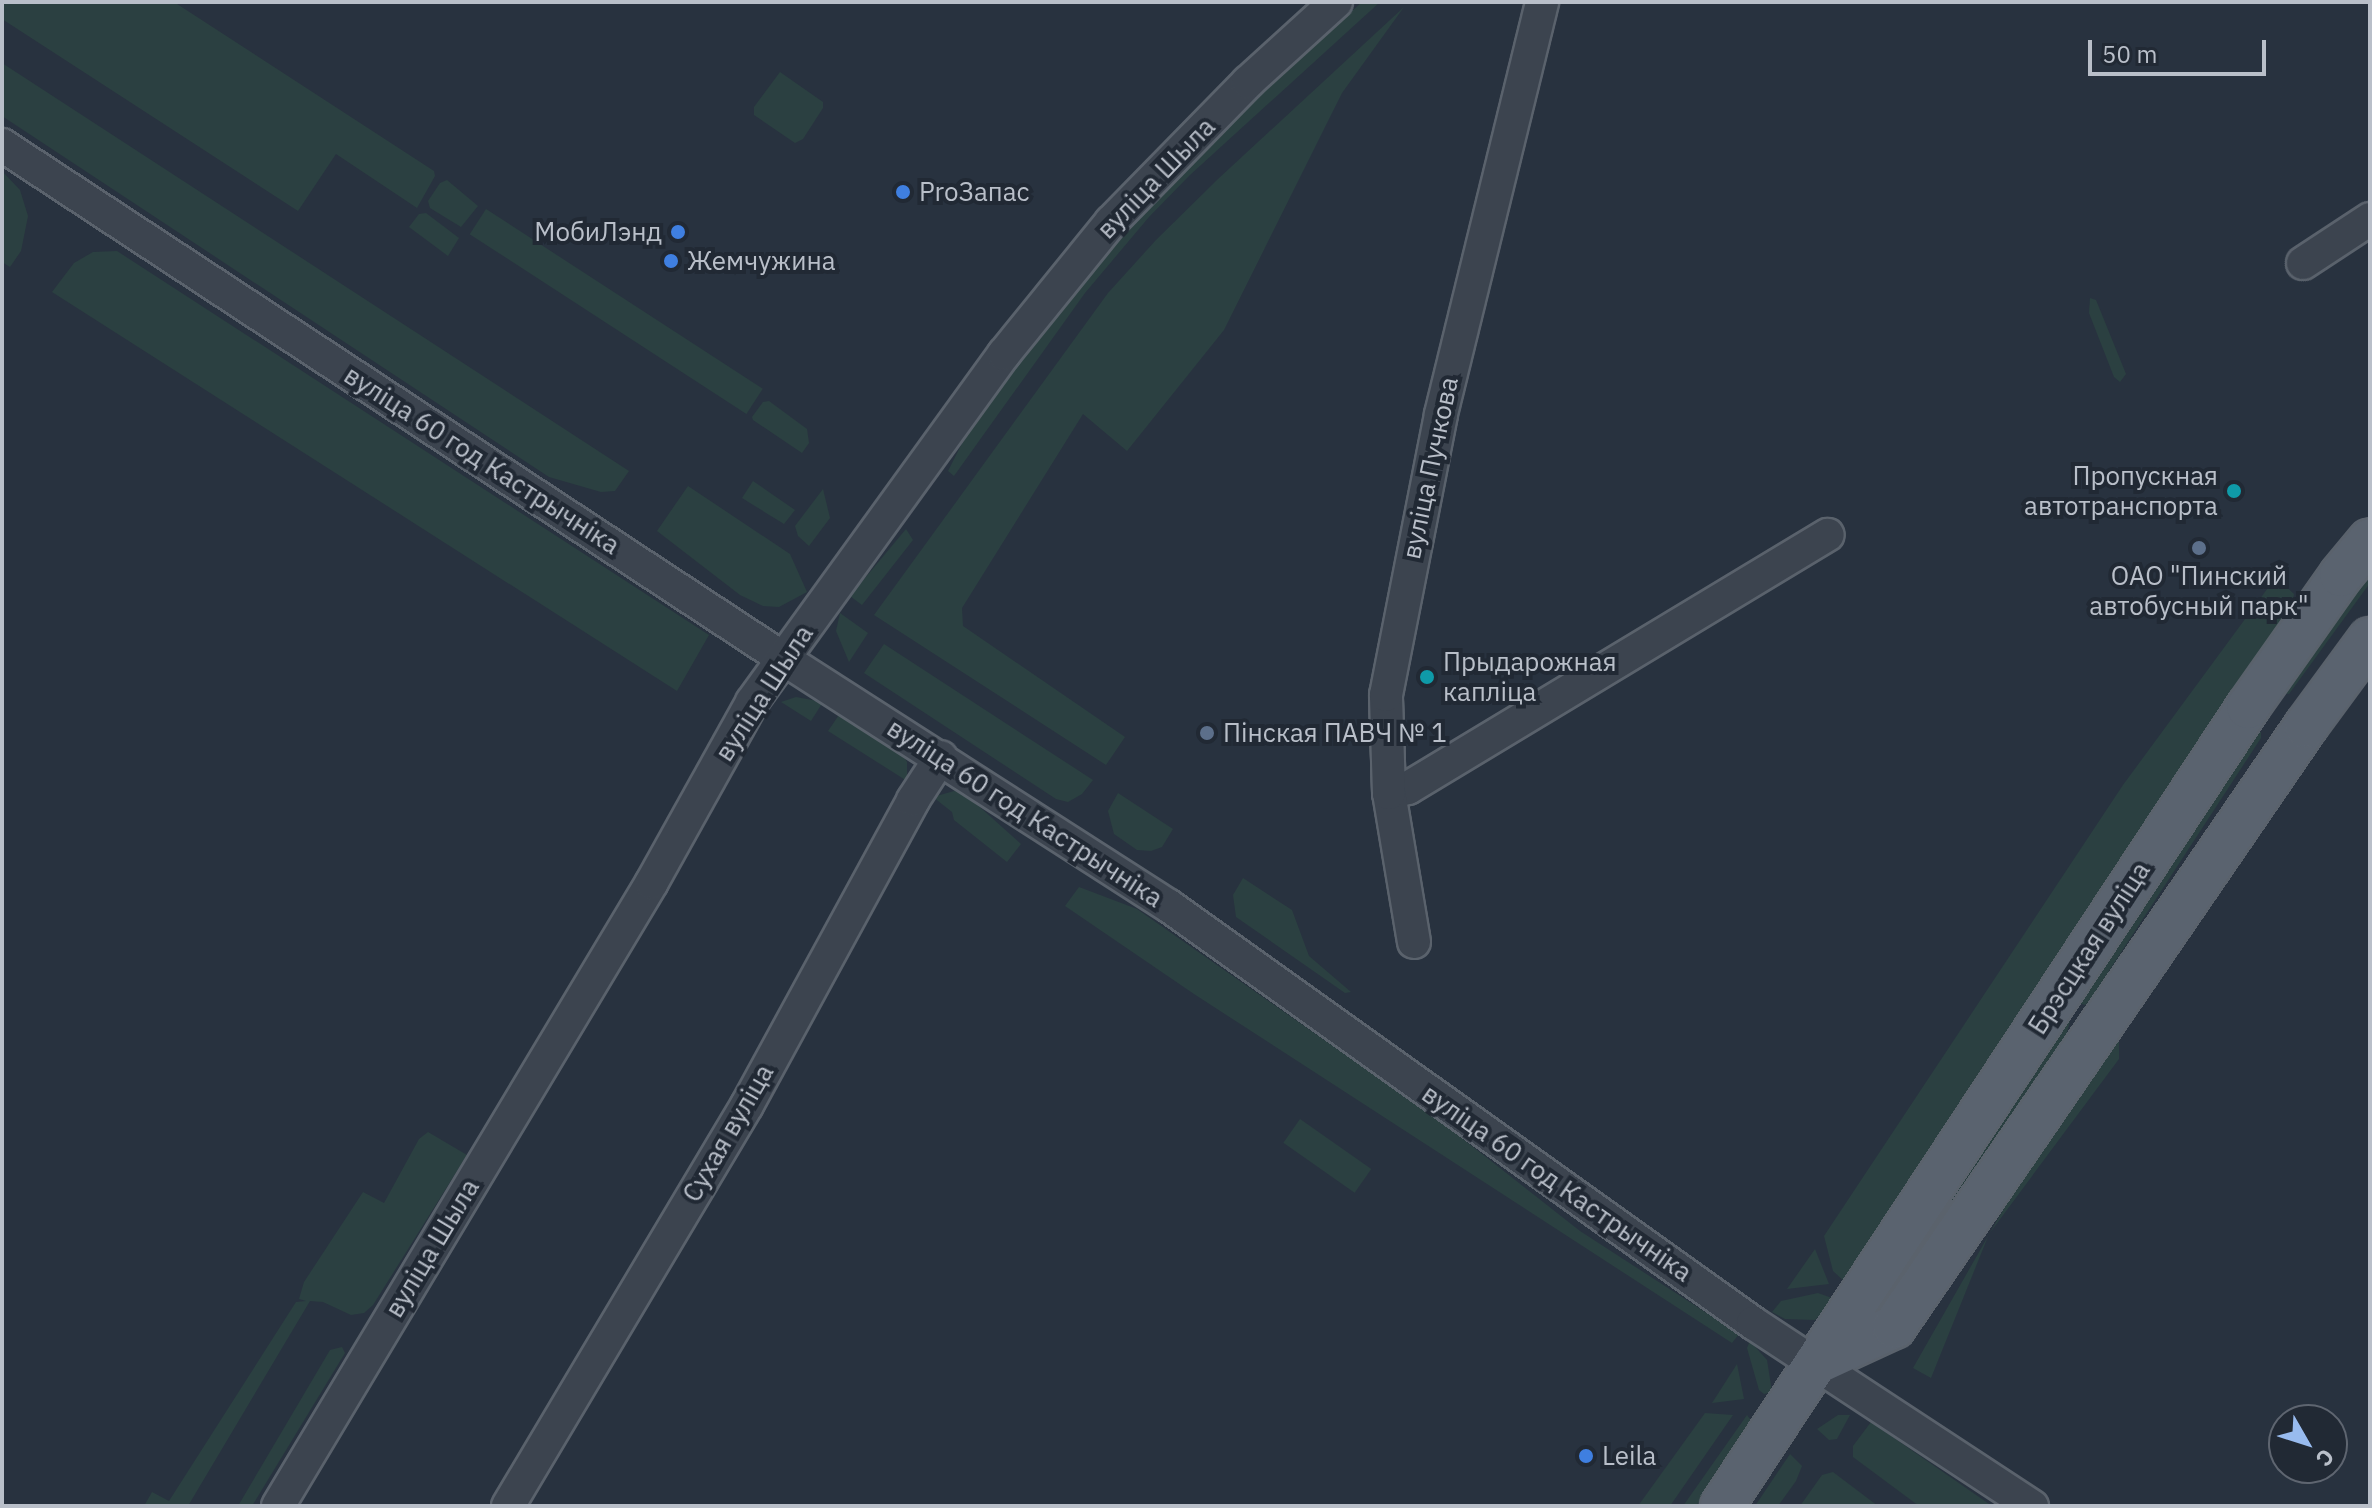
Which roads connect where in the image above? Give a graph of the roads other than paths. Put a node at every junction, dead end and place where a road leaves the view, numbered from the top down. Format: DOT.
graph roads {
  1 [pos="1336,2"];
  2 [pos="1542,2"];
  3 [pos="2,145"];
  4 [pos="2370,219"];
  5 [pos="2303,263"];
  6 [pos="1828,535"];
  7 [pos="2370,540"];
  8 [pos="2370,639"];
  9 [pos="784,659"];
  10 [pos="941,757"];
  11 [pos="1389,793"];
  12 [pos="1414,942"];
  13 [pos="1816,1363"];
  14 [pos="278,1506"];
  15 [pos="508,1506"];
  16 [pos="1722,1506"];
  17 [pos="2032,1506"];
  1 -- 9 [label="street, вуліца Шыла"];
  2 -- 11 [label="street, вуліца Пучкова"];
  3 -- 9 [label="street, вуліца 60 год Кастрычніка"];
  4 -- 5 [label="street"];
  6 -- 11 [label="street"];
  7 -- 13 [label="main road, Брэсцкая вуліца"];
  8 -- 13 [label="main road, Брэсцкая вуліца"];
  9 -- 10 [label="street, вуліца 60 год Кастрычніка"];
  9 -- 14 [label="street, вуліца Шыла"];
  10 -- 13 [label="street, вуліца 60 год Кастрычніка"];
  10 -- 15 [label="street, Сухая вуліца"];
  11 -- 12 [label="street, вуліца Пучкова"];
  13 -- 16 [label="main road, Брэсцкая вуліца"];
  13 -- 17 [label="street, вуліца 60 год Кастрычніка"];
}
